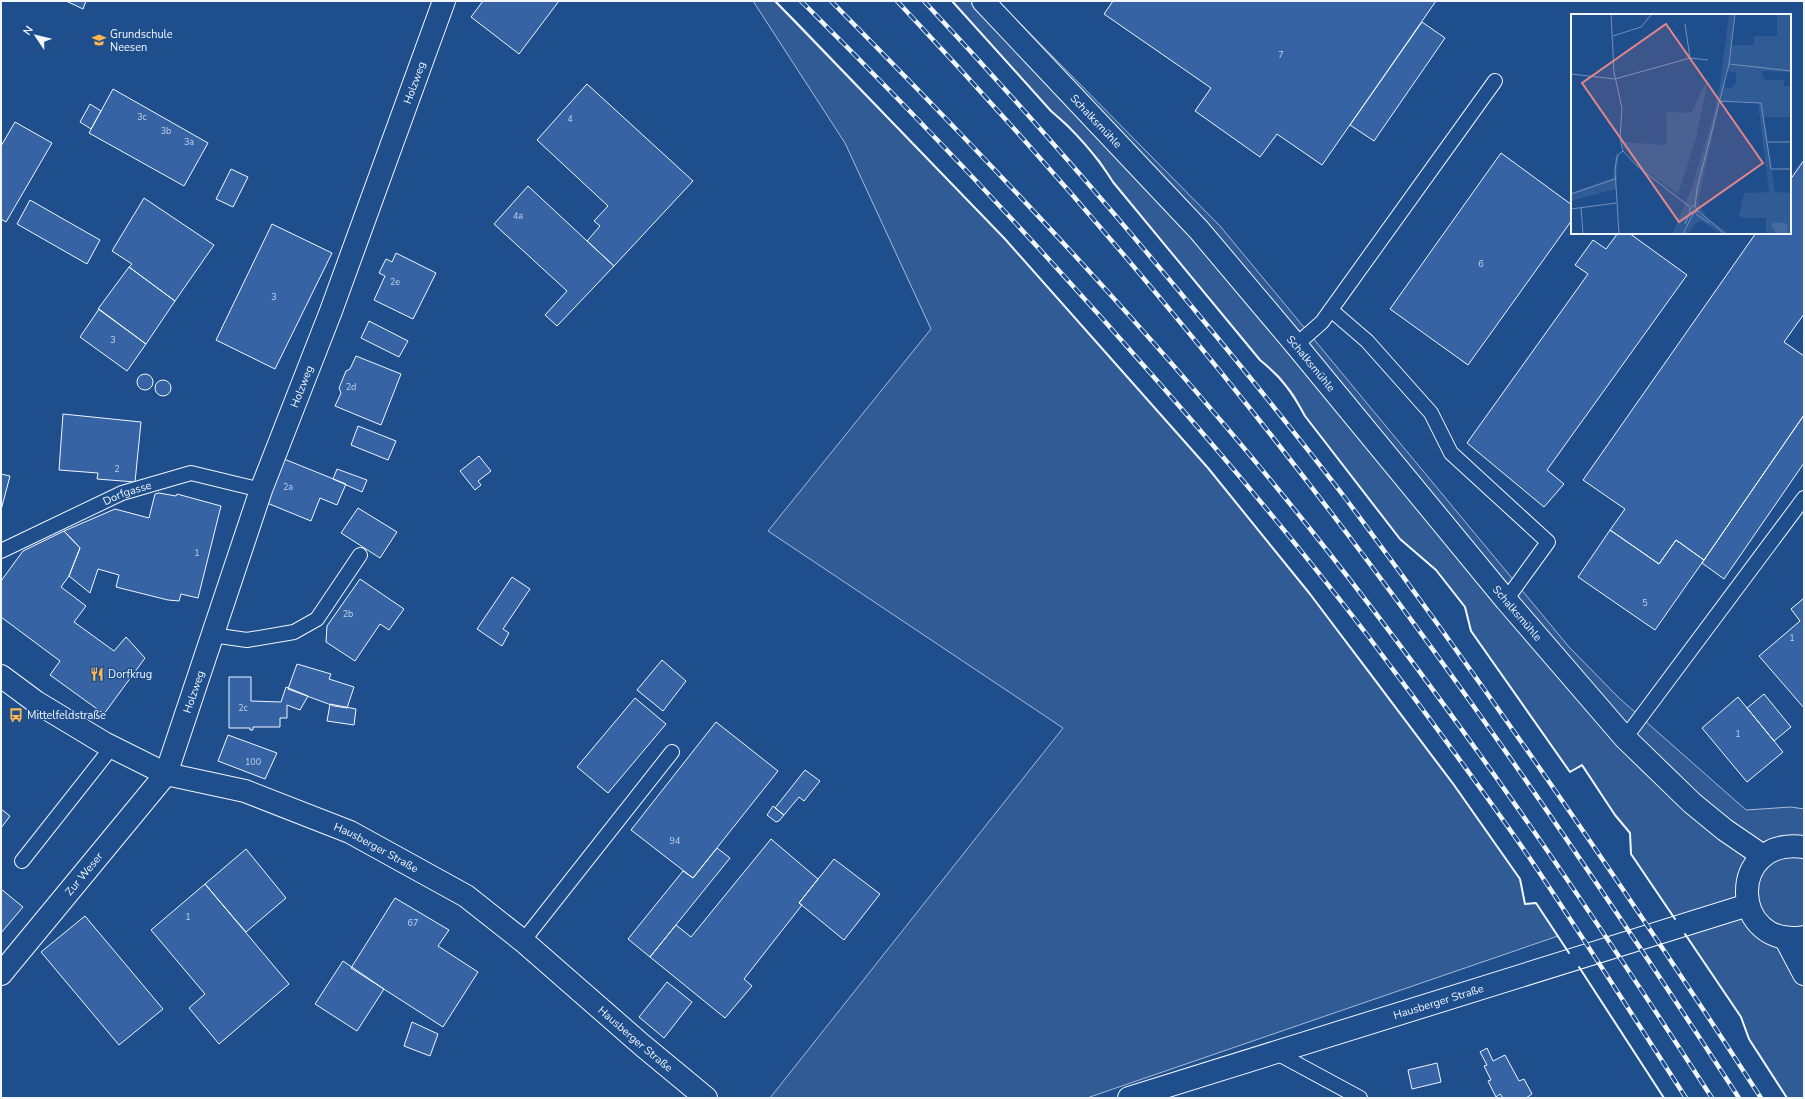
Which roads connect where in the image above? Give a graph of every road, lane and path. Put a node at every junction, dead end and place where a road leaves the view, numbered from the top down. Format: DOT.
graph roads {
  1 [pos="444,1"];
  2 [pos="989,4"];
  3 [pos="1496,81"];
  4 [pos="1331,310"];
  5 [pos="1296,345"];
  6 [pos="261,490"];
  7 [pos="1804,498"];
  8 [pos="1,551"];
  9 [pos="360,555"];
  10 [pos="1506,600"];
  11 [pos="212,635"];
  12 [pos="1,676"];
  13 [pos="1625,738"];
  14 [pos="112,747"];
  15 [pos="672,752"];
  16 [pos="166,774"];
  17 [pos="1804,846"];
  18 [pos="1763,856"];
  19 [pos="22,861"];
  20 [pos="1748,905"];
  21 [pos="1794,938"];
  22 [pos="523,941"];
  23 [pos="1,974"];
  24 [pos="1804,974"];
  25 [pos="1275,1052"];
  26 [pos="706,1098"];
  27 [pos="1129,1098"];
  28 [pos="1360,1098"];
  1 -- 6 [label="street, Holzweg"];
  2 -- 5 [label="street, Schalksmühle"];
  3 -- 4 [label="lane"];
  4 -- 5 [label="lane"];
  4 -- 10 [label="lane"];
  5 -- 10 [label="street, Schalksmühle"];
  6 -- 8 [label="lane, Dorfgasse"];
  6 -- 11 [label="street, Holzweg"];
  7 -- 13 [label="lane"];
  9 -- 11 [label="lane"];
  10 -- 13 [label="street, Schalksmühle"];
  11 -- 16 [label="street, Holzweg"];
  12 -- 14 [label="street, Hausberger Straße"];
  13 -- 18 [label="street, Schalksmühle"];
  14 -- 16 [label="street, Hausberger Straße"];
  14 -- 19 [label="lane"];
  15 -- 22 [label="lane"];
  16 -- 22 [label="street, Hausberger Straße"];
  16 -- 23 [label="street, Zur Weser"];
  17 -- 18 [label="street"];
  18 -- 20 [label="street"];
  20 -- 21 [label="street"];
  20 -- 25 [label="street, Hausberger Straße"];
  21 -- 24 [label="street"];
  22 -- 26 [label="street, Hausberger Straße"];
  25 -- 27 [label="street, Hausberger Straße"];
  25 -- 28 [label="lane"];
}
